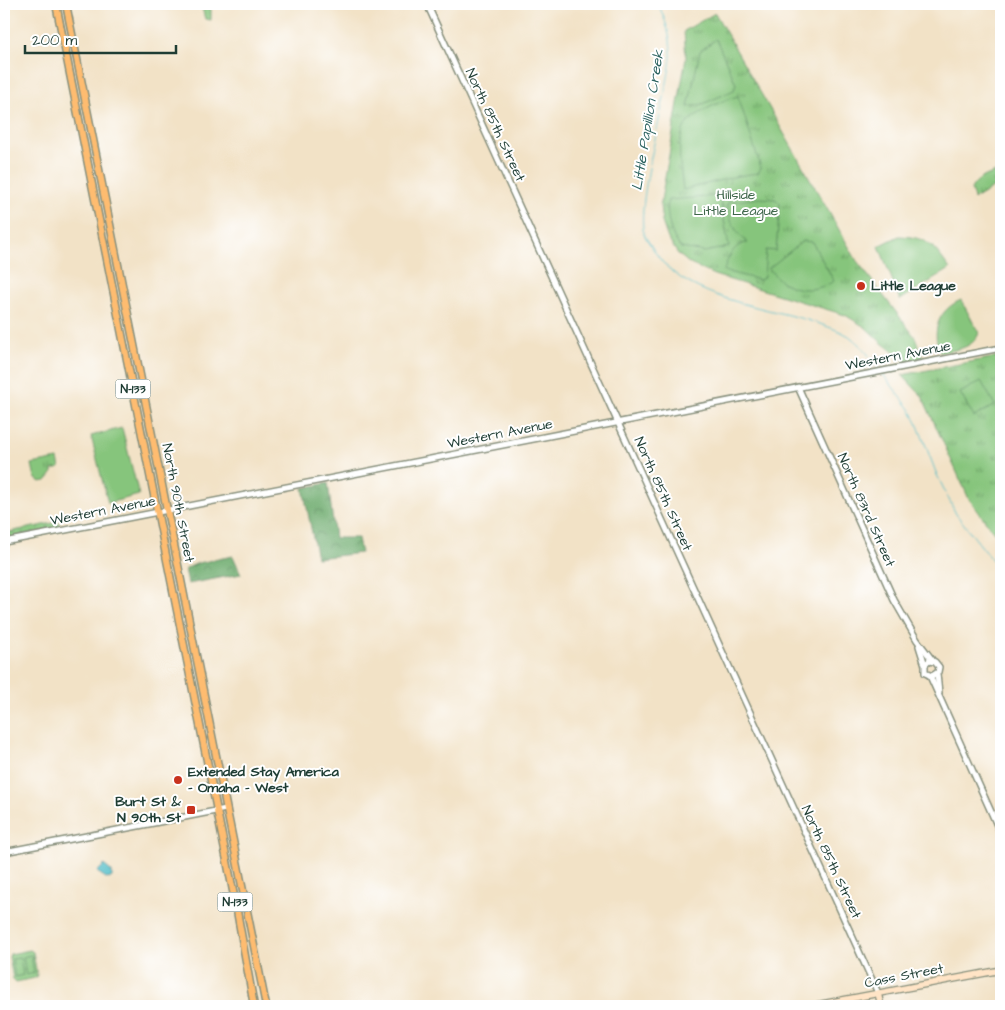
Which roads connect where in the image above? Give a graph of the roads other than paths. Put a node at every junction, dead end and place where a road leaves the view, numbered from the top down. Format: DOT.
graph roads {
  1 [pos="56,4"];
  2 [pos="66,4"];
  3 [pos="426,4"];
  4 [pos="1001,348"];
  5 [pos="798,387"];
  6 [pos="618,423"];
  7 [pos="167,510"];
  8 [pos="157,512"];
  9 [pos="4,542"];
  10 [pos="917,640"];
  11 [pos="933,661"];
  12 [pos="925,665"];
  13 [pos="937,674"];
  14 [pos="930,676"];
  15 [pos="939,696"];
  16 [pos="226,809"];
  17 [pos="217,811"];
  18 [pos="1001,834"];
  19 [pos="4,852"];
  20 [pos="1001,970"];
  21 [pos="878,994"];
  22 [pos="254,1006"];
  23 [pos="266,1006"];
  24 [pos="811,1006"];
  25 [pos="881,1006"];
  1 -- 8 [label="main road, North 90th Street / N-133"];
  2 -- 7 [label="main road, North 90th Street / N-133"];
  3 -- 6 [label="street, North 85th Street"];
  4 -- 5 [label="street, Western Avenue"];
  5 -- 6 [label="street, Western Avenue"];
  5 -- 10 [label="street, North 83rd Street"];
  6 -- 7 [label="street, Western Avenue"];
  6 -- 21 [label="street, North 85th Street"];
  7 -- 8 [label="street, Western Avenue"];
  7 -- 16 [label="main road, North 90th Street / N-133"];
  8 -- 9 [label="street, Western Avenue"];
  8 -- 17 [label="main road, North 90th Street / N-133"];
  10 -- 11 [label="street, North 83rd Street"];
  10 -- 12 [label="street, North 83rd Street"];
  11 -- 12 [label="street"];
  11 -- 13 [label="street"];
  12 -- 14 [label="street"];
  13 -- 14 [label="street"];
  13 -- 15 [label="street"];
  14 -- 15 [label="street"];
  15 -- 18 [label="street"];
  16 -- 17 [label="street"];
  16 -- 23 [label="main road, North 90th Street / N-133"];
  17 -- 19 [label="street"];
  17 -- 22 [label="main road, North 90th Street / N-133"];
  20 -- 21 [label="main road, Cass Street"];
  21 -- 24 [label="main road, Cass Street"];
  21 -- 25 [label="main road"];
}
